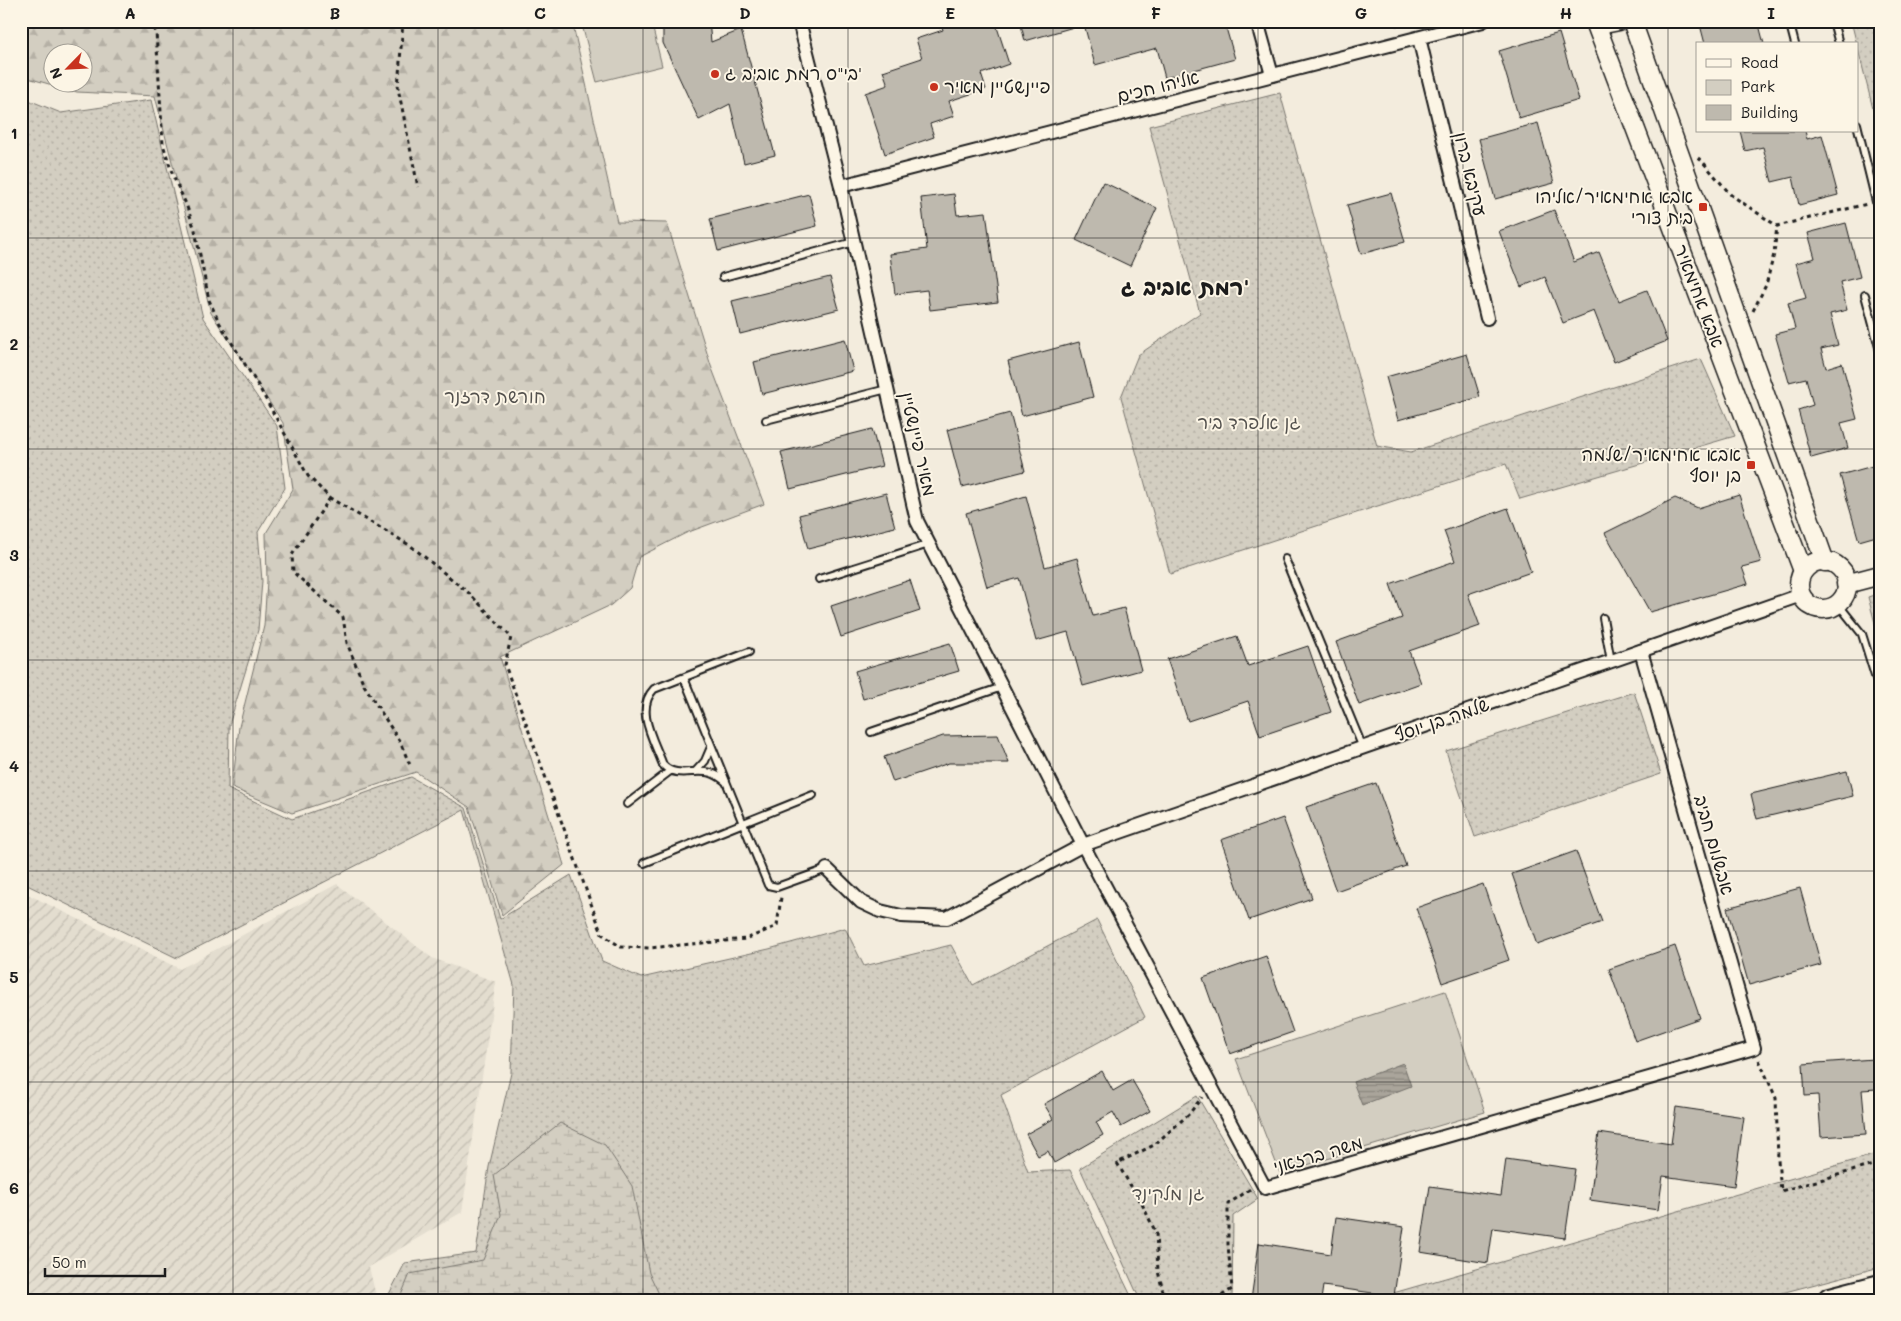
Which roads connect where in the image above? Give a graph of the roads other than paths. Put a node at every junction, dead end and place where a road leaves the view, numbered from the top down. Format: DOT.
graph roads {
  1 [pos="799,21"];
  2 [pos="1257,21"];
  3 [pos="1483,21"];
  4 [pos="1594,21"];
  5 [pos="1619,21"];
  6 [pos="1632,21"];
  7 [pos="1789,21"];
  8 [pos="1833,21"];
  9 [pos="1419,38"];
  10 [pos="1794,42"];
  11 [pos="1838,42"];
  12 [pos="1272,75"];
  13 [pos="1858,128"];
  14 [pos="841,186"];
  15 [pos="1880,218"];
  16 [pos="854,242"];
  17 [pos="723,277"];
  18 [pos="1865,296"];
  19 [pos="1487,318"];
  20 [pos="1880,351"];
  21 [pos="887,389"];
  22 [pos="766,420"];
  23 [pos="929,544"];
  24 [pos="1285,559"];
  25 [pos="1825,562"];
  26 [pos="1803,571"];
  27 [pos="1880,575"];
  28 [pos="819,579"];
  29 [pos="1846,584"];
  30 [pos="1801,595"];
  31 [pos="1838,604"];
  32 [pos="1603,618"];
  33 [pos="1641,651"];
  34 [pos="750,652"];
  35 [pos="1611,661"];
  36 [pos="684,678"];
  37 [pos="1002,687"];
  38 [pos="1880,692"];
  39 [pos="871,732"];
  40 [pos="711,747"];
  41 [pos="1363,748"];
  42 [pos="670,771"];
  43 [pos="695,772"];
  44 [pos="725,782"];
  45 [pos="813,796"];
  46 [pos="627,804"];
  47 [pos="742,823"];
  48 [pos="1083,846"];
  49 [pos="644,863"];
  50 [pos="827,869"];
  51 [pos="1754,1048"];
  52 [pos="1880,1287"];
  53 [pos="1830,1300"];
  1 -- 14 [label="street, מאיר פיינשטיין"];
  2 -- 12 [label="street"];
  3 -- 9 [label="street, אליהו חכים"];
  4 -- 5 [label="street"];
  4 -- 26 [label="street, אבא אחימאיר"];
  6 -- 25 [label="street, אבא אחימאיר"];
  7 -- 10 [label="lane"];
  8 -- 11 [label="lane"];
  9 -- 12 [label="street, אליהו חכים"];
  9 -- 19 [label="street, עקיבא ברון"];
  12 -- 14 [label="street, אליהו חכים"];
  13 -- 15 [label="lane"];
  14 -- 16 [label="street, מאיר פיינשטיין"];
  16 -- 17 [label="lane"];
  16 -- 21 [label="street, מאיר פיינשטיין"];
  18 -- 20 [label="lane"];
  21 -- 22 [label="lane"];
  21 -- 23 [label="street, מאיר פיינשטיין"];
  23 -- 28 [label="lane"];
  23 -- 37 [label="street, מאיר פיינשטיין"];
  24 -- 41 [label="lane"];
  25 -- 26 [label="street"];
  25 -- 29 [label="street"];
  26 -- 30 [label="street"];
  27 -- 29 [label="street"];
  29 -- 31 [label="street"];
  30 -- 31 [label="street"];
  30 -- 33 [label="street, שלמה בן יוסף"];
  31 -- 38 [label="lane"];
  32 -- 35 [label="lane"];
  33 -- 35 [label="street, שלמה בן יוסף"];
  33 -- 51 [label="street, אבשלום חביב"];
  34 -- 36 [label="lane"];
  35 -- 41 [label="street, שלמה בן יוסף"];
  36 -- 40 [label="lane"];
  36 -- 42 [label="lane"];
  37 -- 39 [label="lane"];
  37 -- 48 [label="street, מאיר פיינשטיין"];
  40 -- 43 [label="lane"];
  40 -- 44 [label="lane"];
  41 -- 48 [label="street, שלמה בן יוסף"];
  42 -- 43 [label="lane"];
  42 -- 46 [label="lane"];
  43 -- 44 [label="lane"];
  44 -- 47 [label="lane"];
  45 -- 47 [label="lane"];
  47 -- 49 [label="lane"];
  47 -- 50 [label="lane"];
  48 -- 50 [label="street, שלמה בן יוסף"];
  48 -- 51 [label="street, משה ברזאני"];
  52 -- 53 [label="highway"];
}
